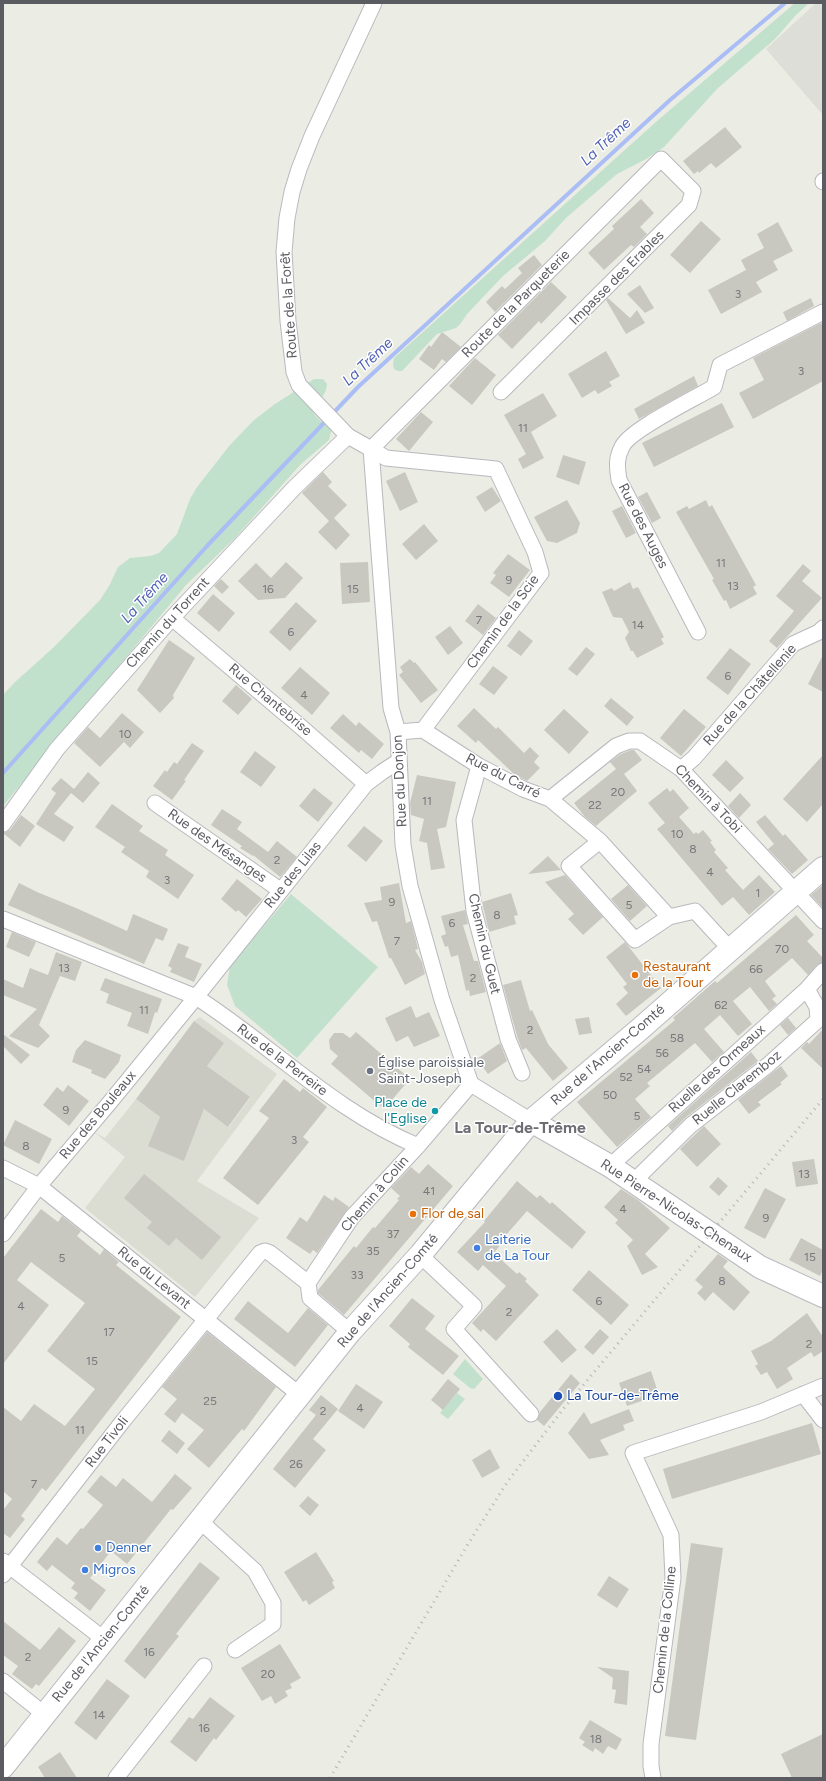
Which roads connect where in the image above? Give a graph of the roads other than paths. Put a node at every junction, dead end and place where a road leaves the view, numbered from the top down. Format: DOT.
graph roads {
  1 [pos="374,3"];
  2 [pos="661,159"];
  3 [pos="823,312"];
  4 [pos="501,392"];
  5 [pos="344,431"];
  6 [pos="371,449"];
  7 [pos="172,618"];
  8 [pos="823,628"];
  9 [pos="698,632"];
  10 [pos="423,730"];
  11 [pos="398,732"];
  12 [pos="399,762"];
  13 [pos="479,766"];
  14 [pos="681,768"];
  15 [pos="366,784"];
  16 [pos="550,799"];
  17 [pos="155,803"];
  18 [pos="3,824"];
  19 [pos="600,841"];
  20 [pos="823,868"];
  21 [pos="280,890"];
  22 [pos="796,892"];
  23 [pos="669,917"];
  24 [pos="3,919"];
  25 [pos="823,921"];
  26 [pos="730,948"];
  27 [pos="823,970"];
  28 [pos="806,989"];
  29 [pos="196,997"];
  30 [pos="522,1073"];
  31 [pos="471,1084"];
  32 [pos="531,1121"];
  33 [pos="418,1146"];
  34 [pos="610,1166"];
  35 [pos="3,1168"];
  36 [pos="633,1182"];
  37 [pos="38,1186"];
  38 [pos="3,1234"];
  39 [pos="420,1255"];
  40 [pos="308,1283"];
  41 [pos="823,1296"];
  42 [pos="206,1319"];
  43 [pos="350,1332"];
  44 [pos="823,1386"];
  45 [pos="803,1394"];
  46 [pos="300,1395"];
  47 [pos="531,1414"];
  48 [pos="823,1420"];
  49 [pos="199,1520"];
  50 [pos="5,1568"];
  51 [pos="105,1640"];
  52 [pos="235,1650"];
  53 [pos="204,1666"];
  54 [pos="3,1681"];
  55 [pos="44,1714"];
  56 [pos="3,1767"];
  57 [pos="116,1778"];
  58 [pos="653,1778"];
  1 -- 5 [label="street, Route de la Forêt"];
  2 -- 4 [label="street, Impasse des Erables"];
  2 -- 6 [label="street, Route de la Parqueterie"];
  3 -- 9 [label="street, Rue des Auges"];
  5 -- 6 [label="street"];
  5 -- 7 [label="street, Chemin du Torrent"];
  6 -- 10 [label="street, Chemin de la Scie"];
  6 -- 11 [label="street, Rue du Donjon"];
  7 -- 15 [label="street, Rue Chantebrise"];
  7 -- 18 [label="street, Chemin du Torrent"];
  8 -- 14 [label="street, Rue de la Châtellenie"];
  10 -- 11 [label="street"];
  10 -- 13 [label="street, Rue du Carré"];
  11 -- 12 [label="street, Rue du Donjon"];
  12 -- 15 [label="street, Rue des Lilas"];
  12 -- 31 [label="street, Rue du Donjon"];
  13 -- 16 [label="street, Rue du Carré"];
  13 -- 30 [label="street, Chemin du Guet"];
  14 -- 16 [label="street, Chemin à Tobi"];
  14 -- 22 [label="street, Chemin à Tobi"];
  15 -- 21 [label="street, Rue des Lilas"];
  16 -- 19 [label="street, Rue du Carré"];
  17 -- 21 [label="street, Rue des Mésanges"];
  19 -- 23 [label="street, Rue du Carré"];
  19 -- 23 [label="street"];
  20 -- 22 [label="main road, Rue de l'Ancien-Comté"];
  21 -- 29 [label="street, Rue des Lilas"];
  22 -- 25 [label="street"];
  22 -- 26 [label="main road, Rue de l'Ancien-Comté"];
  23 -- 26 [label="street"];
  24 -- 29 [label="street, Rue de la Perreire"];
  26 -- 32 [label="main road, Rue de l'Ancien-Comté"];
  27 -- 28 [label="street, Ruelle des Ormeaux"];
  28 -- 34 [label="street, Ruelle des Ormeaux"];
  28 -- 36 [label="street, Ruelle Claremboz"];
  29 -- 33 [label="street, Rue de la Perreire"];
  29 -- 37 [label="street, Rue des Bouleaux"];
  31 -- 32 [label="street"];
  31 -- 33 [label="street"];
  32 -- 34 [label="main road, Rue Pierre-Nicolas-Chenaux"];
  32 -- 39 [label="main road, Rue de l'Ancien-Comté"];
  33 -- 40 [label="street, Chemin à Colin"];
  34 -- 36 [label="main road, Rue Pierre-Nicolas-Chenaux"];
  35 -- 37 [label="street, Rue du Levant"];
  36 -- 41 [label="main road, Rue Pierre-Nicolas-Chenaux"];
  37 -- 38 [label="street, Rue des Bouleaux"];
  37 -- 42 [label="street, Rue du Levant"];
  39 -- 43 [label="main road, Rue de l'Ancien-Comté"];
  39 -- 47 [label="street"];
  40 -- 42 [label="street, Rue Tivoli"];
  40 -- 43 [label="street"];
  42 -- 46 [label="street, Rue du Levant"];
  42 -- 50 [label="street, Rue Tivoli"];
  43 -- 46 [label="main road, Rue de l'Ancien-Comté"];
  44 -- 45 [label="street, Chemin de la Colline"];
  45 -- 48 [label="street"];
  45 -- 58 [label="street, Chemin de la Colline"];
  46 -- 49 [label="main road, Rue de l'Ancien-Comté"];
  49 -- 51 [label="main road, Rue de l'Ancien-Comté"];
  49 -- 52 [label="street"];
  50 -- 51 [label="street"];
  51 -- 55 [label="main road, Rue de l'Ancien-Comté"];
  53 -- 57 [label="street"];
  54 -- 55 [label="street"];
  55 -- 56 [label="main road, Rue de l'Ancien-Comté"];
}
